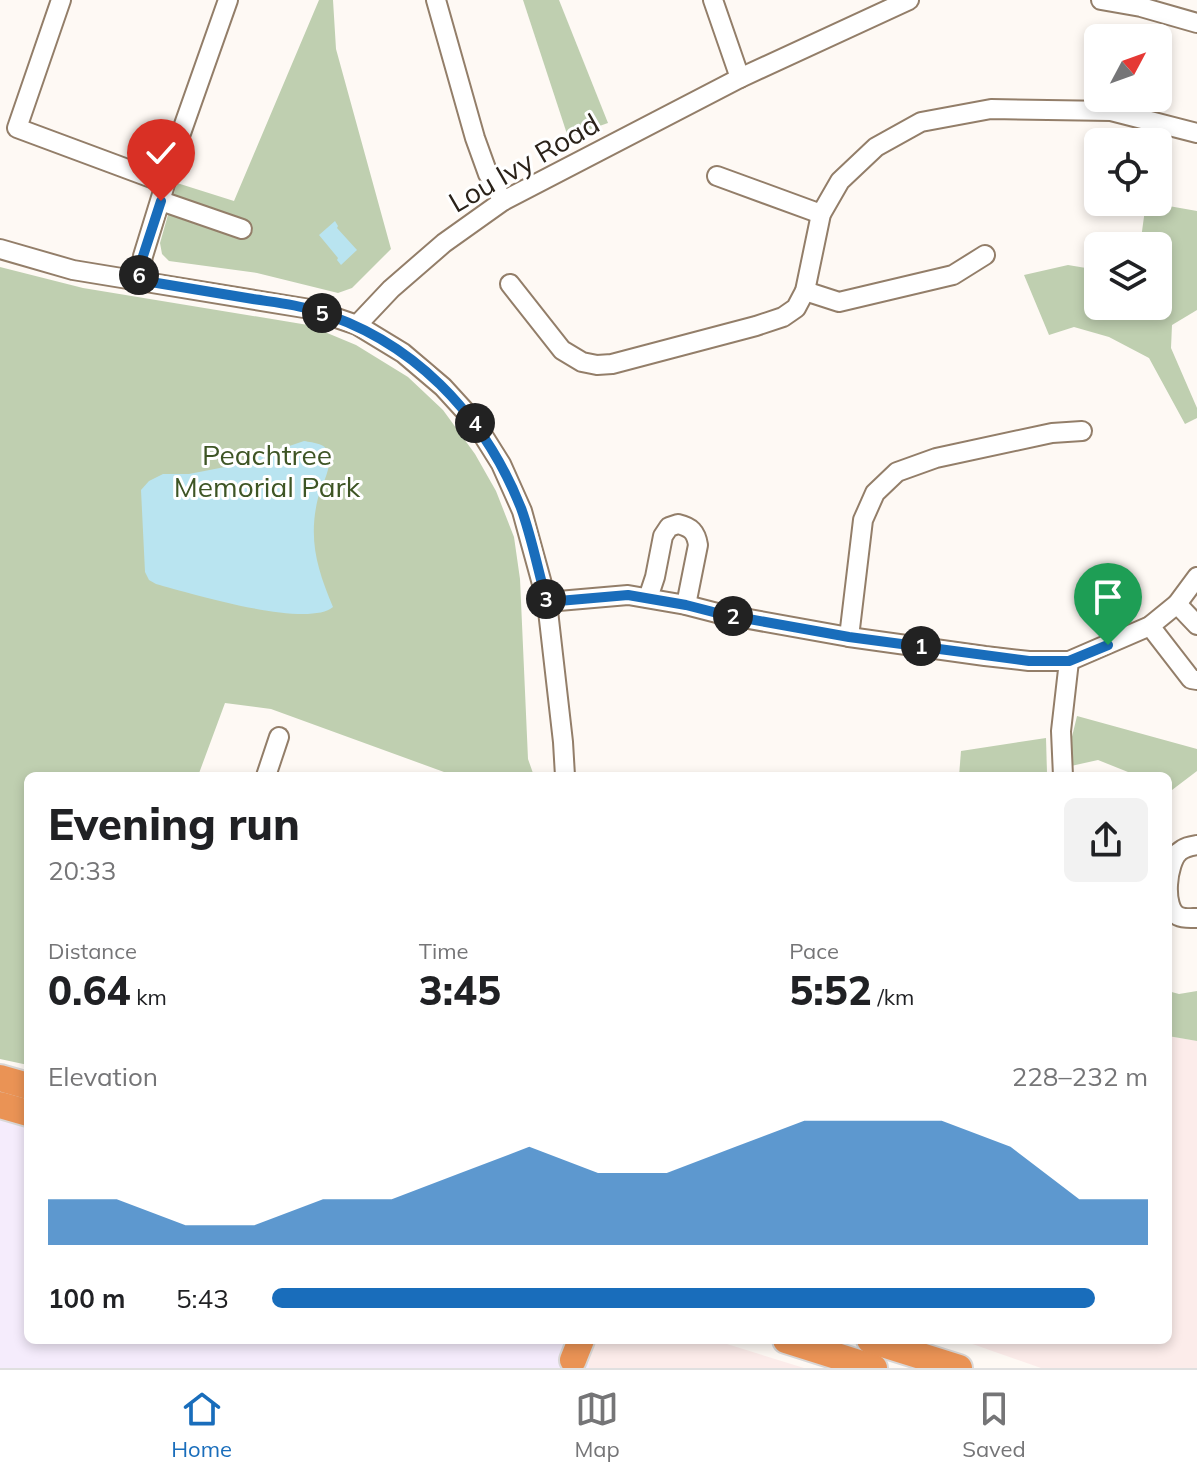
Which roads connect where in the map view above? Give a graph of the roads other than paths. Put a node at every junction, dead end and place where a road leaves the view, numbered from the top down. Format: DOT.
graph roads {
  1 [pos="61,0"];
  2 [pos="228,0"];
  3 [pos="436,0"];
  4 [pos="713,0"];
  5 [pos="909,0"];
  6 [pos="1101,0"];
  7 [pos="1142,4"];
  8 [pos="1197,23"];
  9 [pos="740,78"];
  10 [pos="1197,133"];
  11 [pos="717,176"];
  12 [pos="163,192"];
  13 [pos="503,201"];
  14 [pos="821,214"];
  15 [pos="242,229"];
  16 [pos="0,249"];
  17 [pos="985,255"];
  18 [pos="139,280"];
  19 [pos="510,284"];
  20 [pos="805,291"];
  21 [pos="357,325"];
  22 [pos="1082,431"];
  23 [pos="1197,577"];
  24 [pos="657,600"];
  25 [pos="547,602"];
  26 [pos="1177,604"];
  27 [pos="686,605"];
  28 [pos="1197,625"];
  29 [pos="1150,626"];
  30 [pos="849,637"];
  31 [pos="1069,661"];
  32 [pos="1197,680"];
  33 [pos="279,737"];
  34 [pos="267,772"];
  35 [pos="565,772"];
  36 [pos="1063,772"];
  37 [pos="1197,845"];
  38 [pos="1172,863"];
  39 [pos="1172,910"];
  40 [pos="1197,918"];
  41 [pos="0,1078"];
  42 [pos="24,1085"];
  43 [pos="0,1105"];
  44 [pos="24,1112"];
  45 [pos="799,1344"];
  46 [pos="883,1344"];
  47 [pos="874,1368"];
  48 [pos="959,1368"];
  1 -- 12 [label="street"];
  2 -- 12 [label="street"];
  3 -- 13 [label="street"];
  4 -- 9 [label="street"];
  5 -- 9 [label="street, Lou Ivy Road"];
  6 -- 7 [label="street"];
  7 -- 8 [label="street"];
  9 -- 13 [label="street, Lou Ivy Road"];
  10 -- 14 [label="street"];
  11 -- 14 [label="street"];
  12 -- 15 [label="street"];
  12 -- 18 [label="street"];
  13 -- 21 [label="street, Lou Ivy Road"];
  14 -- 20 [label="street"];
  16 -- 18 [label="street"];
  17 -- 20 [label="street"];
  18 -- 21 [label="street"];
  19 -- 20 [label="street"];
  21 -- 25 [label="street"];
  22 -- 30 [label="street"];
  23 -- 26 [label="street"];
  24 -- 25 [label="street"];
  24 -- 27 [label="street"];
  24 -- 27 [label="street"];
  25 -- 35 [label="street"];
  26 -- 28 [label="street"];
  26 -- 29 [label="street"];
  27 -- 30 [label="street"];
  29 -- 31 [label="street"];
  29 -- 32 [label="street"];
  30 -- 31 [label="street"];
  31 -- 36 [label="street"];
  33 -- 34 [label="street"];
  37 -- 38 [label="street"];
  39 -- 40 [label="street"];
  41 -- 42 [label="highway"];
  43 -- 44 [label="highway"];
  45 -- 47 [label="highway"];
  46 -- 48 [label="highway"];
}
